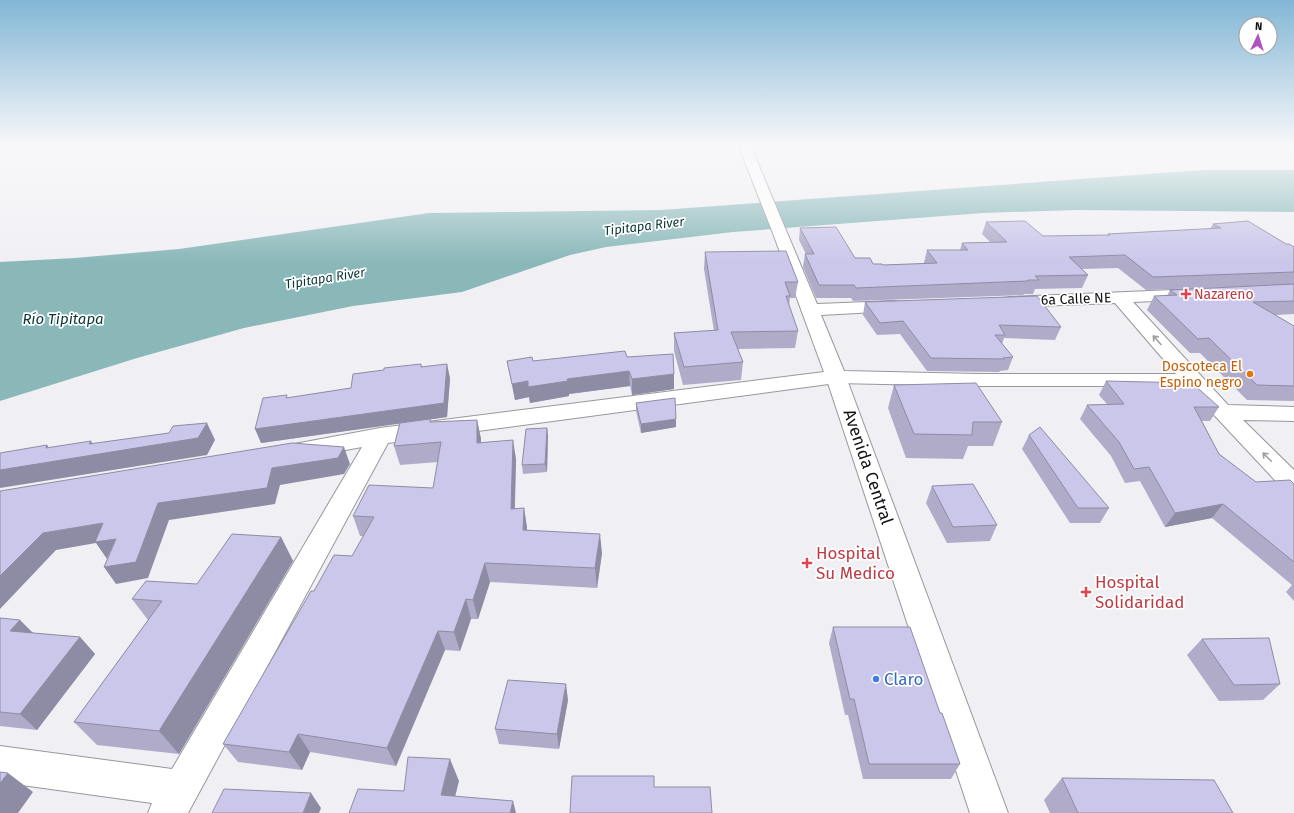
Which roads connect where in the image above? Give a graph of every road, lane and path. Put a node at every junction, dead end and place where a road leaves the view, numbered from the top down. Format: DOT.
graph roads {
  1 [pos="761,185"];
  2 [pos="1213,294"];
  3 [pos="1119,297"];
  4 [pos="992,302"];
  5 [pos="912,306"];
  6 [pos="809,310"];
  7 [pos="836,377"];
  8 [pos="1192,380"];
  9 [pos="1222,412"];
  10 [pos="1294,414"];
  11 [pos="380,436"];
  12 [pos="278,454"];
  13 [pos="1294,485"];
  14 [pos="0,764"];
  15 [pos="174,801"];
  16 [pos="989,813"];
  1 -- 6 [label="street, Avenida Central"];
  2 -- 3 [label="street, 6a Calle NE"];
  3 -- 4 [label="street, 6a Calle NE"];
  8 -- 3 [label="street, one-way"];
  5 -- 6 [label="street"];
  6 -- 7 [label="street, Avenida Central"];
  7 -- 8 [label="street"];
  7 -- 11 [label="street"];
  7 -- 16 [label="street, Avenida Central"];
  8 -- 9 [label="street"];
  9 -- 10 [label="street"];
  13 -- 9 [label="street, one-way"];
  11 -- 12 [label="street"];
  11 -- 15 [label="street"];
  14 -- 15 [label="street"];
}
